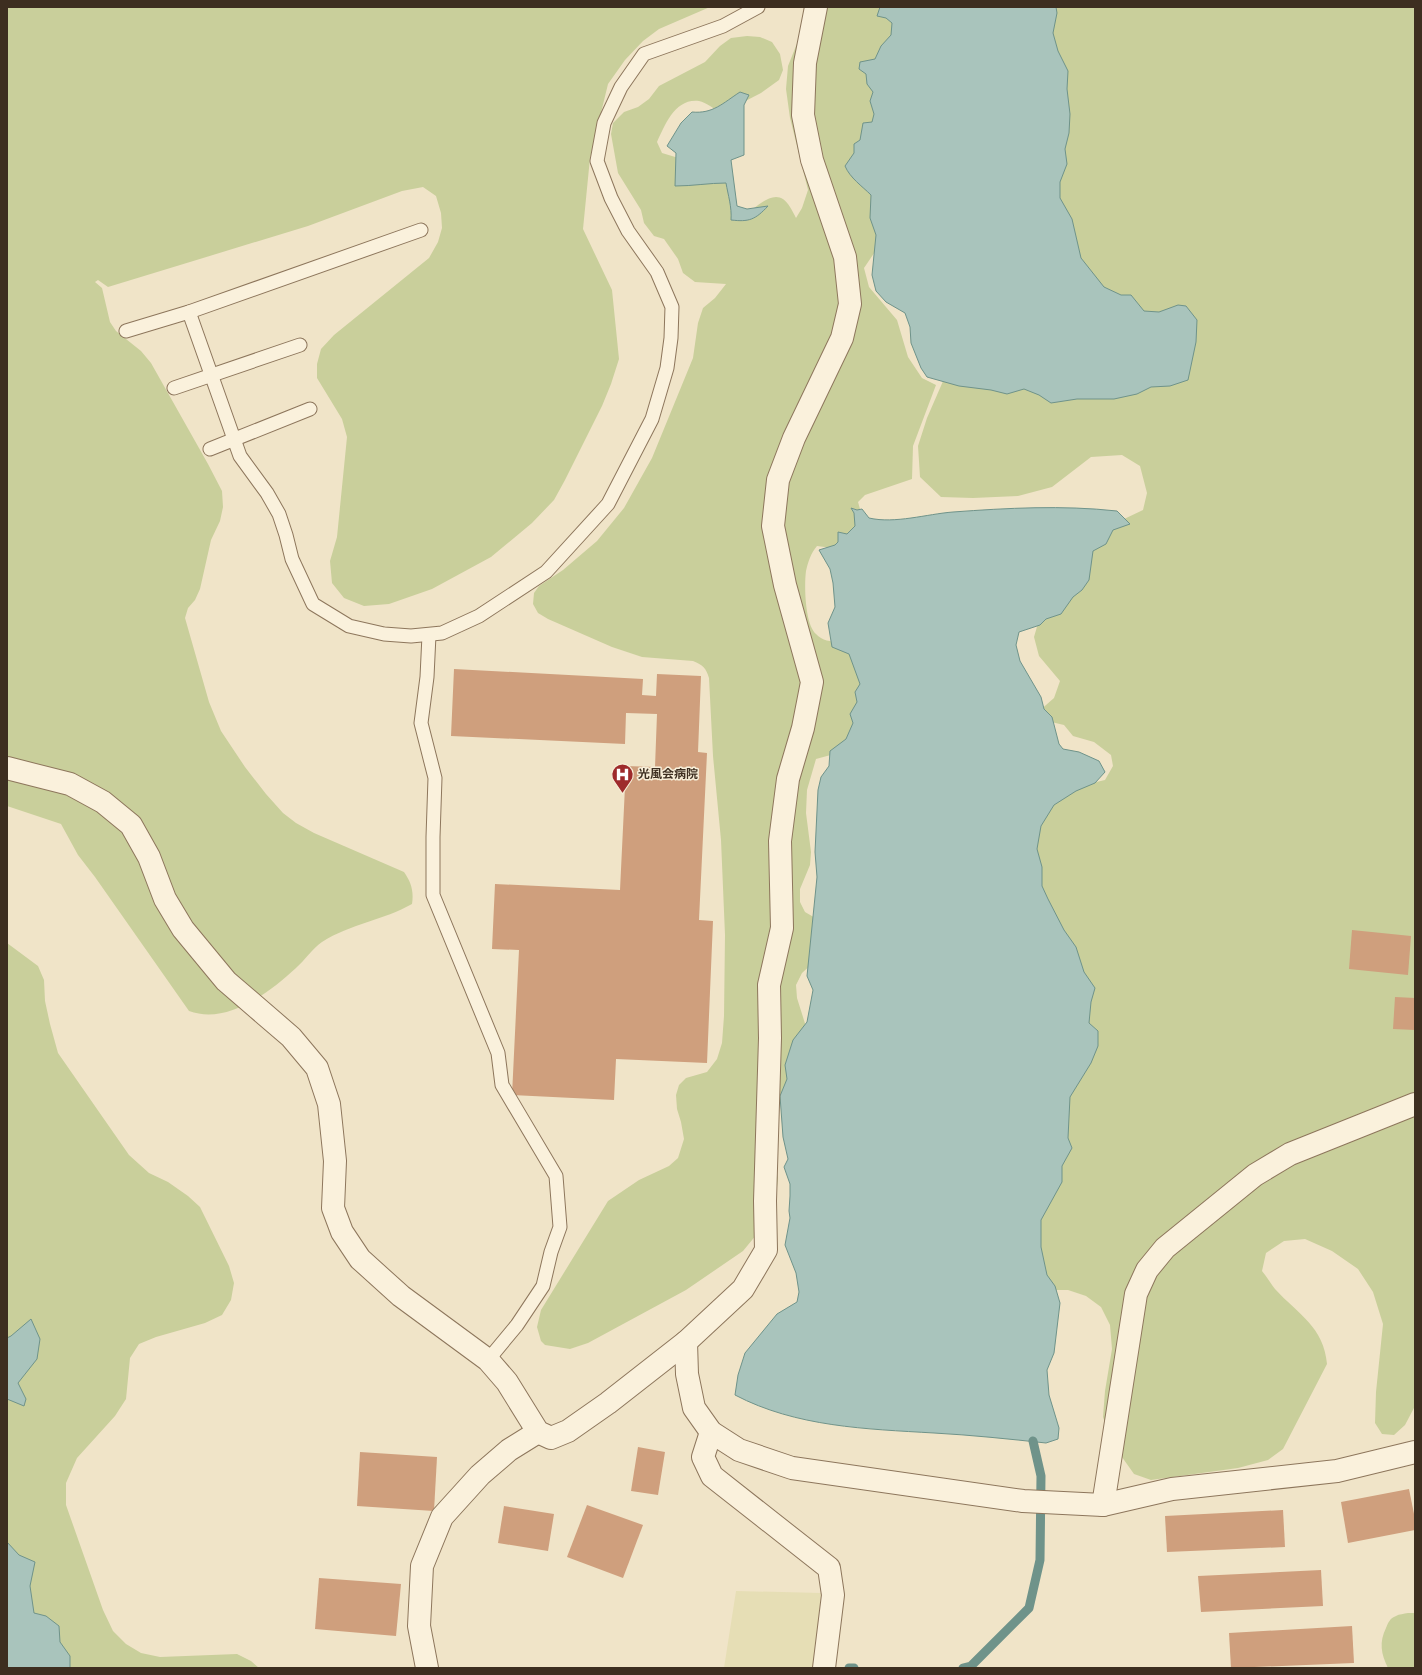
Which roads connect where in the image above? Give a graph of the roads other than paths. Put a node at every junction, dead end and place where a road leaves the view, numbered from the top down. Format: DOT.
graph roads {
  1 [pos="758,7"];
  2 [pos="816,7"];
  3 [pos="422,230"];
  4 [pos="189,312"];
  5 [pos="126,331"];
  6 [pos="300,345"];
  7 [pos="211,375"];
  8 [pos="174,388"];
  9 [pos="310,409"];
  10 [pos="234,439"];
  11 [pos="210,449"];
  12 [pos="429,635"];
  13 [pos="7,768"];
  14 [pos="1415,1104"];
  15 [pos="686,1342"];
  16 [pos="488,1360"];
  17 [pos="538,1432"];
  18 [pos="711,1432"];
  19 [pos="1415,1452"];
  20 [pos="1103,1505"];
  21 [pos="427,1668"];
  22 [pos="824,1668"];
  1 -- 12 [label="lane"];
  2 -- 15 [label="street"];
  3 -- 4 [label="lane"];
  4 -- 5 [label="lane"];
  4 -- 7 [label="lane"];
  6 -- 7 [label="lane"];
  7 -- 8 [label="lane"];
  7 -- 10 [label="lane"];
  9 -- 10 [label="lane"];
  10 -- 11 [label="lane"];
  10 -- 12 [label="lane"];
  12 -- 16 [label="lane"];
  13 -- 16 [label="street"];
  14 -- 20 [label="street"];
  15 -- 17 [label="street"];
  15 -- 18 [label="street"];
  16 -- 17 [label="street"];
  17 -- 21 [label="street"];
  18 -- 20 [label="street"];
  18 -- 22 [label="street"];
  19 -- 20 [label="street"];
}
